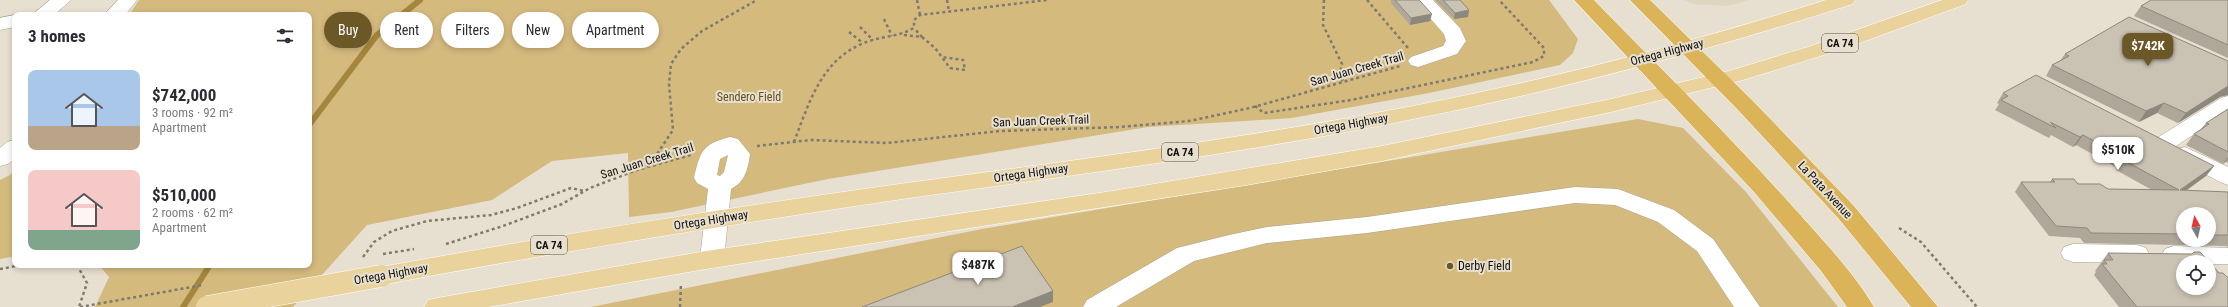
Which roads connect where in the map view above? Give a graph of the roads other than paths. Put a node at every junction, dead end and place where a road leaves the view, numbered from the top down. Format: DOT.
graph roads {
  1 [pos="62,0"];
  2 [pos="128,0"];
  3 [pos="1423,0"];
  4 [pos="1582,0"];
  5 [pos="1639,0"];
  6 [pos="1846,0"];
  7 [pos="1959,0"];
  8 [pos="46,12"];
  9 [pos="117,12"];
  10 [pos="12,22"];
  11 [pos="0,24"];
  12 [pos="1686,46"];
  13 [pos="1640,59"];
  14 [pos="1418,61"];
  15 [pos="1719,79"];
  16 [pos="1672,91"];
  17 [pos="2228,103"];
  18 [pos="2144,133"];
  19 [pos="2165,143"];
  20 [pos="12,150"];
  21 [pos="726,150"];
  22 [pos="0,159"];
  23 [pos="2228,177"];
  24 [pos="717,219"];
  25 [pos="2073,253"];
  26 [pos="2228,256"];
  27 [pos="712,259"];
  28 [pos="207,307"];
  29 [pos="437,307"];
  30 [pos="1096,307"];
  31 [pos="1747,307"];
  32 [pos="1861,307"];
  33 [pos="1925,307"];
  1 -- 8 [label="lane"];
  2 -- 9 [label="lane"];
  3 -- 14 [label="lane"];
  4 -- 13 [label="highway"];
  5 -- 12 [label="highway, La Pata Avenue"];
  6 -- 12 [label="main road, Ortega Highway / CA 74"];
  7 -- 15 [label="main road, CA 74"];
  10 -- 11 [label="lane"];
  12 -- 13 [label="main road, Ortega Highway / CA 74"];
  12 -- 15 [label="highway, La Pata Avenue"];
  13 -- 16 [label="highway"];
  13 -- 24 [label="main road, Ortega Highway / CA 74"];
  15 -- 16 [label="main road, CA 74"];
  15 -- 33 [label="highway, La Pata Avenue"];
  16 -- 27 [label="main road, CA 74"];
  16 -- 32 [label="highway"];
  17 -- 19 [label="lane"];
  18 -- 19 [label="lane"];
  19 -- 23 [label="lane"];
  20 -- 22 [label="lane"];
  21 -- 24 [label="lane"];
  24 -- 27 [label="lane"];
  24 -- 28 [label="main road, Ortega Highway / CA 74, bridge"];
  25 -- 26 [label="lane"];
  27 -- 29 [label="main road, CA 74"];
  30 -- 31 [label="lane"];
}
